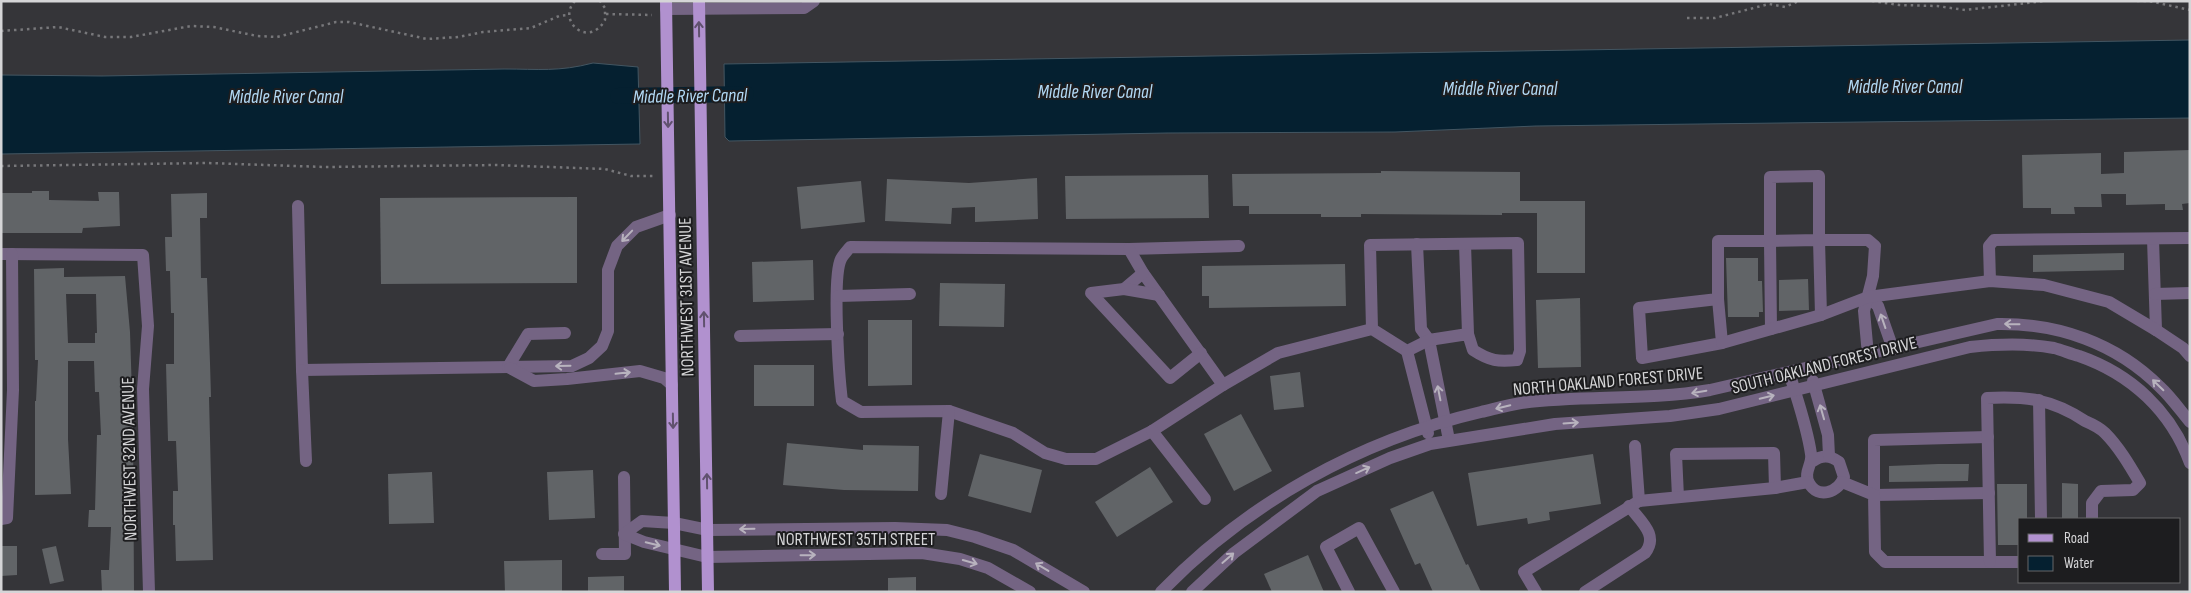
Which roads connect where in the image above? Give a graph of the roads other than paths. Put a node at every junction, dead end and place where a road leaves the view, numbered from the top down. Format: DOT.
graph roads {
  1 [pos="814,1"];
  2 [pos="699,5"];
  3 [pos="666,9"];
  4 [pos="298,206"];
  5 [pos="670,215"];
  6 [pos="2190,238"];
  7 [pos="2153,239"];
  8 [pos="1820,240"];
  9 [pos="1770,241"];
  10 [pos="1417,244"];
  11 [pos="1465,244"];
  12 [pos="1240,246"];
  13 [pos="1129,249"];
  14 [pos="6,254"];
  15 [pos="1143,273"];
  16 [pos="1990,281"];
  17 [pos="1124,289"];
  18 [pos="910,294"];
  19 [pos="2154,294"];
  20 [pos="2190,294"];
  21 [pos="1159,295"];
  22 [pos="838,296"];
  23 [pos="1868,297"];
  24 [pos="1718,299"];
  25 [pos="1821,315"];
  26 [pos="1372,329"];
  27 [pos="1771,329"];
  28 [pos="2156,330"];
  29 [pos="565,333"];
  30 [pos="838,334"];
  31 [pos="1468,334"];
  32 [pos="740,336"];
  33 [pos="1429,340"];
  34 [pos="1722,343"];
  35 [pos="1893,349"];
  36 [pos="2187,350"];
  37 [pos="1407,351"];
  38 [pos="1202,353"];
  39 [pos="1868,355"];
  40 [pos="508,367"];
  41 [pos="1809,369"];
  42 [pos="302,370"];
  43 [pos="1789,372"];
  44 [pos="1223,384"];
  45 [pos="672,385"];
  46 [pos="1815,387"];
  47 [pos="7,390"];
  48 [pos="1795,391"];
  49 [pos="2039,400"];
  50 [pos="949,411"];
  51 [pos="1444,421"];
  52 [pos="2190,422"];
  53 [pos="1426,426"];
  54 [pos="1152,431"];
  55 [pos="2184,434"];
  56 [pos="1988,437"];
  57 [pos="1449,440"];
  58 [pos="1430,444"];
  59 [pos="1635,446"];
  60 [pos="1830,456"];
  61 [pos="2189,460"];
  62 [pos="306,461"];
  63 [pos="1812,461"];
  64 [pos="624,477"];
  65 [pos="1808,482"];
  66 [pos="1842,482"];
  67 [pos="1775,488"];
  68 [pos="1989,493"];
  69 [pos="941,494"];
  70 [pos="1874,495"];
  71 [pos="1678,497"];
  72 [pos="1204,500"];
  73 [pos="1634,503"];
  74 [pos="2041,518"];
  75 [pos="2092,518"];
  76 [pos="4,519"];
  77 [pos="674,523"];
  78 [pos="708,530"];
  79 [pos="624,534"];
  80 [pos="674,550"];
  81 [pos="602,554"];
  82 [pos="707,557"];
  83 [pos="1990,562"];
  84 [pos="2018,562"];
  85 [pos="149,592"];
  86 [pos="675,592"];
  87 [pos="708,592"];
  88 [pos="1030,592"];
  89 [pos="1084,592"];
  90 [pos="1161,592"];
  91 [pos="1192,592"];
  92 [pos="1349,592"];
  93 [pos="1394,592"];
  94 [pos="1536,592"];
  95 [pos="1585,592"];
  1 -- 2 [label="street"];
  2 -- 3 [label="street"];
  78 -- 2 [label="main road, NORTHWEST 31ST AVENUE, one-way"];
  3 -- 5 [label="main road, NORTHWEST 31ST AVENUE, one-way"];
  4 -- 42 [label="street"];
  5 -- 40 [label="street, one-way"];
  5 -- 45 [label="main road, NORTHWEST 31ST AVENUE"];
  6 -- 7 [label="street"];
  7 -- 16 [label="street"];
  7 -- 19 [label="street"];
  8 -- 9 [label="street"];
  8 -- 9 [label="street"];
  8 -- 23 [label="street"];
  8 -- 25 [label="street"];
  9 -- 24 [label="street"];
  9 -- 27 [label="street"];
  10 -- 11 [label="street"];
  10 -- 26 [label="street"];
  10 -- 33 [label="street"];
  11 -- 31 [label="street"];
  11 -- 31 [label="street"];
  12 -- 13 [label="street"];
  13 -- 15 [label="street"];
  13 -- 22 [label="street"];
  14 -- 47 [label="street"];
  14 -- 85 [label="street, NORTHWEST 32ND AVENUE"];
  15 -- 17 [label="street"];
  15 -- 21 [label="street"];
  16 -- 23 [label="street"];
  16 -- 28 [label="street"];
  17 -- 21 [label="street"];
  17 -- 38 [label="street"];
  18 -- 22 [label="street"];
  19 -- 20 [label="street"];
  19 -- 28 [label="street"];
  21 -- 38 [label="street"];
  22 -- 30 [label="street"];
  23 -- 25 [label="street"];
  35 -- 23 [label="street, one-way"];
  23 -- 39 [label="street"];
  24 -- 34 [label="street"];
  24 -- 34 [label="street"];
  25 -- 27 [label="street"];
  26 -- 37 [label="street"];
  26 -- 44 [label="street"];
  27 -- 34 [label="street"];
  28 -- 36 [label="street"];
  29 -- 40 [label="street"];
  30 -- 32 [label="street"];
  30 -- 50 [label="street"];
  31 -- 33 [label="street"];
  33 -- 37 [label="street"];
  51 -- 33 [label="street, one-way"];
  35 -- 39 [label="street, NORTH OAKLAND FOREST DRIVE"];
  52 -- 35 [label="street, NORTH OAKLAND FOREST DRIVE, one-way"];
  37 -- 53 [label="street"];
  38 -- 44 [label="street"];
  39 -- 41 [label="street, NORTH OAKLAND FOREST DRIVE"];
  40 -- 42 [label="street"];
  40 -- 45 [label="street, one-way"];
  41 -- 43 [label="street, NORTH OAKLAND FOREST DRIVE"];
  41 -- 46 [label="street"];
  42 -- 62 [label="street"];
  43 -- 48 [label="street"];
  43 -- 51 [label="street, NORTH OAKLAND FOREST DRIVE, one-way"];
  44 -- 54 [label="street"];
  45 -- 77 [label="main road, NORTHWEST 31ST AVENUE, one-way"];
  46 -- 48 [label="street, SOUTH OAKLAND FOREST DRIVE"];
  46 -- 55 [label="street, SOUTH OAKLAND FOREST DRIVE"];
  60 -- 46 [label="street, one-way"];
  47 -- 76 [label="street"];
  57 -- 48 [label="street, SOUTH OAKLAND FOREST DRIVE, one-way"];
  48 -- 63 [label="street"];
  49 -- 56 [label="street"];
  49 -- 74 [label="street"];
  49 -- 75 [label="street"];
  50 -- 54 [label="street"];
  50 -- 69 [label="street"];
  51 -- 53 [label="street, NORTH OAKLAND FOREST DRIVE"];
  51 -- 57 [label="street"];
  53 -- 58 [label="street"];
  53 -- 90 [label="street, NORTH OAKLAND FOREST DRIVE"];
  54 -- 72 [label="street"];
  55 -- 61 [label="street, SOUTH OAKLAND FOREST DRIVE"];
  56 -- 68 [label="street"];
  56 -- 70 [label="street"];
  57 -- 58 [label="street, SOUTH OAKLAND FOREST DRIVE"];
  91 -- 58 [label="street, SOUTH OAKLAND FOREST DRIVE, one-way"];
  59 -- 73 [label="street"];
  60 -- 63 [label="street"];
  60 -- 66 [label="street"];
  63 -- 65 [label="street"];
  64 -- 79 [label="street"];
  65 -- 66 [label="street"];
  65 -- 67 [label="street"];
  66 -- 70 [label="street"];
  67 -- 71 [label="street"];
  67 -- 71 [label="street"];
  68 -- 70 [label="street"];
  68 -- 83 [label="street"];
  70 -- 83 [label="street"];
  71 -- 73 [label="street"];
  73 -- 94 [label="street"];
  73 -- 95 [label="street"];
  77 -- 78 [label="street"];
  77 -- 79 [label="street"];
  77 -- 80 [label="main road, NORTHWEST 31ST AVENUE"];
  78 -- 82 [label="main road, NORTHWEST 31ST AVENUE"];
  89 -- 78 [label="street, one-way"];
  79 -- 80 [label="street, NORTHWEST 35TH STREET, one-way"];
  79 -- 81 [label="street"];
  80 -- 82 [label="street, NORTHWEST 35TH STREET"];
  80 -- 86 [label="main road, NORTHWEST 31ST AVENUE"];
  82 -- 87 [label="main road, NORTHWEST 31ST AVENUE"];
  82 -- 88 [label="street, NORTHWEST 35TH STREET, one-way"];
  83 -- 84 [label="street"];
  92 -- 93 [label="street"];
}
